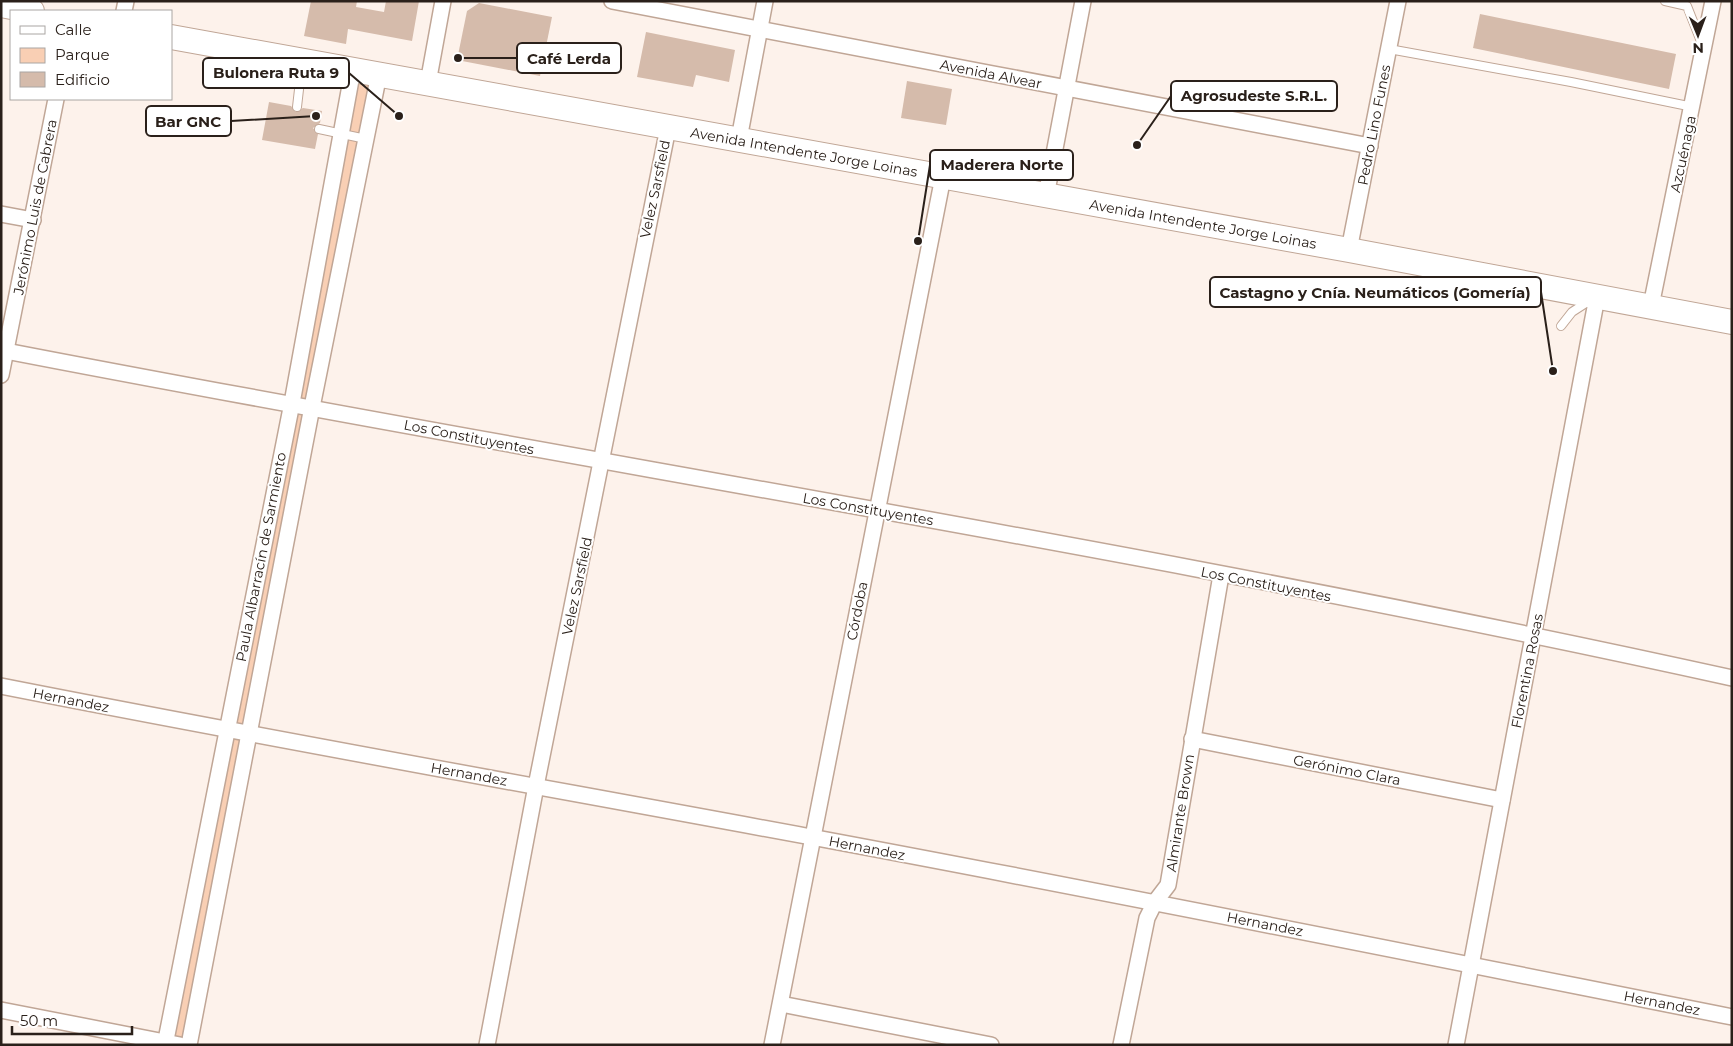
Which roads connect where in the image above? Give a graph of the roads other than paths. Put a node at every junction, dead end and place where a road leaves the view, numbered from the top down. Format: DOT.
graph roads {
  1 [pos="443,1"];
  2 [pos="612,1"];
  3 [pos="765,1"];
  4 [pos="1083,1"];
  5 [pos="1665,1"];
  6 [pos="1713,1"];
  7 [pos="1400,3"];
  8 [pos="1,5"];
  9 [pos="27,10"];
  10 [pos="760,28"];
  11 [pos="172,37"];
  12 [pos="1704,48"];
  13 [pos="1389,49"];
  14 [pos="302,61"];
  15 [pos="353,69"];
  16 [pos="379,74"];
  17 [pos="428,83"];
  18 [pos="1066,89"];
  19 [pos="56,100"];
  20 [pos="297,107"];
  21 [pos="1693,107"];
  22 [pos="668,128"];
  23 [pos="319,129"];
  24 [pos="341,134"];
  25 [pos="366,139"];
  26 [pos="739,139"];
  27 [pos="1370,146"];
  28 [pos="942,177"];
  29 [pos="1046,196"];
  30 [pos="1,214"];
  31 [pos="33,220"];
  32 [pos="1349,250"];
  33 [pos="1426,264"];
  34 [pos="1597,297"];
  35 [pos="1440,303"];
  36 [pos="1651,306"];
  37 [pos="1732,322"];
  38 [pos="1561,326"];
  39 [pos="4,351"];
  40 [pos="1,375"];
  41 [pos="292,404"];
  42 [pos="312,407"];
  43 [pos="602,462"];
  44 [pos="877,510"];
  45 [pos="1222,575"];
  46 [pos="1534,634"];
  47 [pos="1732,678"];
  48 [pos="1,686"];
  49 [pos="226,730"];
  50 [pos="249,734"];
  51 [pos="1192,739"];
  52 [pos="536,786"];
  53 [pos="1502,800"];
  54 [pos="812,837"];
  55 [pos="1155,902"];
  56 [pos="1471,965"];
  57 [pos="781,1004"];
  58 [pos="1,1010"];
  59 [pos="1732,1017"];
  60 [pos="171,1044"];
  61 [pos="189,1045"];
  62 [pos="487,1045"];
  63 [pos="772,1045"];
  64 [pos="991,1045"];
  65 [pos="1121,1045"];
  66 [pos="1456,1045"];
  1 -- 17 [label="street"];
  2 -- 10 [label="street, Avenida Alvear"];
  3 -- 10 [label="street"];
  4 -- 18 [label="street"];
  5 -- 12 [label="lane"];
  6 -- 12 [label="street, Azcuénaga"];
  7 -- 13 [label="street, Pedro Lino Funes"];
  8 -- 9 [label="main road"];
  10 -- 18 [label="street, Avenida Alvear"];
  10 -- 26 [label="street"];
  11 -- 14 [label="main road, Avenida Intendente Jorge Loinas"];
  12 -- 21 [label="street, Azcuénaga"];
  13 -- 21 [label="lane"];
  13 -- 27 [label="street, Pedro Lino Funes"];
  14 -- 15 [label="main road, Avenida Intendente Jorge Loinas"];
  14 -- 20 [label="lane"];
  15 -- 16 [label="main road, Avenida Intendente Jorge Loinas"];
  15 -- 24 [label="street, Paula Albarracín de Sarmiento"];
  16 -- 17 [label="main road, Avenida Intendente Jorge Loinas"];
  16 -- 25 [label="street, Paula Albarracín de Sarmiento"];
  17 -- 22 [label="main road, Avenida Intendente Jorge Loinas"];
  18 -- 27 [label="street, Avenida Alvear"];
  18 -- 29 [label="street"];
  19 -- 31 [label="street, Jerónimo Luis de Cabrera"];
  21 -- 36 [label="street, Azcuénaga"];
  22 -- 26 [label="main road, Avenida Intendente Jorge Loinas"];
  22 -- 43 [label="street, Velez Sarsfield"];
  23 -- 24 [label="lane"];
  24 -- 25 [label="lane"];
  24 -- 41 [label="street, Paula Albarracín de Sarmiento"];
  25 -- 42 [label="street, Paula Albarracín de Sarmiento"];
  26 -- 28 [label="main road, Avenida Intendente Jorge Loinas"];
  27 -- 32 [label="street, Pedro Lino Funes"];
  28 -- 29 [label="main road, Avenida Intendente Jorge Loinas"];
  28 -- 44 [label="street, Córdoba"];
  29 -- 32 [label="main road, Avenida Intendente Jorge Loinas"];
  30 -- 31 [label="street"];
  31 -- 39 [label="street, Jerónimo Luis de Cabrera"];
  32 -- 33 [label="main road, Avenida Intendente Jorge Loinas"];
  33 -- 34 [label="main road, Avenida Intendente Jorge Loinas"];
  33 -- 35 [label="lane"];
  34 -- 36 [label="main road, Avenida Intendente Jorge Loinas"];
  34 -- 38 [label="lane"];
  34 -- 46 [label="street, Florentina Rosas"];
  36 -- 37 [label="main road, Avenida Intendente Jorge Loinas"];
  39 -- 40 [label="street, Jerónimo Luis de Cabrera"];
  39 -- 41 [label="street, Los Constituyentes"];
  41 -- 42 [label="street, Los Constituyentes"];
  41 -- 49 [label="street, Paula Albarracín de Sarmiento"];
  42 -- 43 [label="street, Los Constituyentes"];
  42 -- 50 [label="street, Paula Albarracín de Sarmiento"];
  43 -- 44 [label="street, Los Constituyentes"];
  43 -- 52 [label="street, Velez Sarsfield"];
  44 -- 45 [label="street, Los Constituyentes"];
  44 -- 54 [label="street, Córdoba"];
  45 -- 46 [label="street, Los Constituyentes"];
  45 -- 51 [label="street, Almirante Brown"];
  46 -- 47 [label="street, Los Constituyentes"];
  46 -- 53 [label="street, Florentina Rosas"];
  48 -- 49 [label="street, Hernandez"];
  49 -- 50 [label="street, Hernandez"];
  49 -- 60 [label="street, Paula Albarracín de Sarmiento"];
  50 -- 52 [label="street, Hernandez"];
  50 -- 61 [label="street, Paula Albarracín de Sarmiento"];
  51 -- 53 [label="street, Gerónimo Clara"];
  51 -- 55 [label="street, Almirante Brown"];
  52 -- 54 [label="street, Hernandez"];
  52 -- 62 [label="street, Velez Sarsfield"];
  53 -- 56 [label="street, Florentina Rosas"];
  54 -- 55 [label="street, Hernandez"];
  54 -- 57 [label="street, Córdoba"];
  55 -- 56 [label="street, Hernandez"];
  55 -- 65 [label="street, Almirante Brown"];
  56 -- 59 [label="street, Hernandez"];
  56 -- 66 [label="street, Florentina Rosas"];
  57 -- 63 [label="street, Córdoba"];
  57 -- 64 [label="street"];
  58 -- 60 [label="street"];
}
